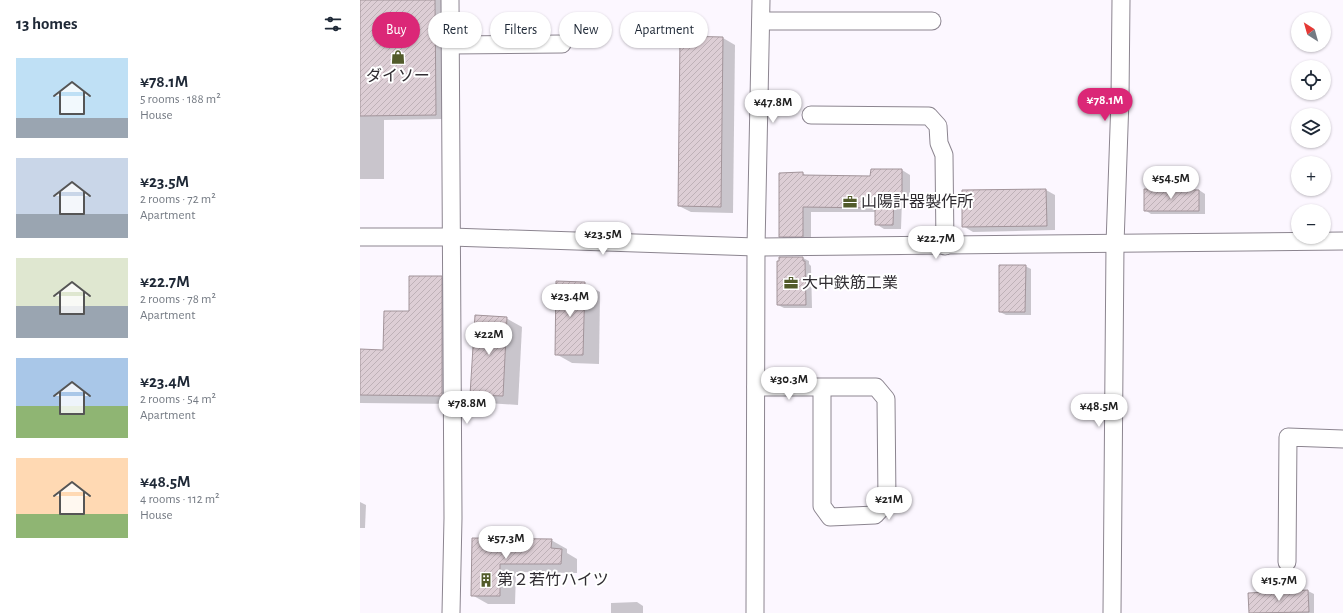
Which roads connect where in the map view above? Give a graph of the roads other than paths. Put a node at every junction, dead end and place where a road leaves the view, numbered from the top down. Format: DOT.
graph roads {
  1 [pos="450,0"];
  2 [pos="761,0"];
  3 [pos="1121,0"];
  4 [pos="450,12"];
  5 [pos="932,21"];
  6 [pos="761,22"];
  7 [pos="559,44"];
  8 [pos="482,45"];
  9 [pos="450,48"];
  10 [pos="811,115"];
  11 [pos="450,236"];
  12 [pos="360,237"];
  13 [pos="1343,241"];
  14 [pos="1115,244"];
  15 [pos="945,246"];
  16 [pos="756,247"];
  17 [pos="756,387"];
  18 [pos="822,387"];
  19 [pos="1343,438"];
  20 [pos="1287,562"];
  21 [pos="451,613"];
  22 [pos="755,613"];
  23 [pos="1112,613"];
  1 -- 4 [label="street"];
  2 -- 6 [label="street"];
  3 -- 14 [label="street"];
  5 -- 6 [label="street"];
  6 -- 16 [label="street"];
  7 -- 8 [label="street"];
  9 -- 11 [label="street"];
  10 -- 15 [label="street"];
  11 -- 12 [label="street"];
  11 -- 16 [label="street"];
  11 -- 21 [label="street"];
  13 -- 14 [label="street"];
  14 -- 15 [label="street"];
  14 -- 23 [label="street"];
  15 -- 16 [label="street"];
  16 -- 17 [label="street"];
  17 -- 18 [label="street"];
  17 -- 22 [label="street"];
  18 -- 18 [label="street"];
  19 -- 20 [label="street"];
}
